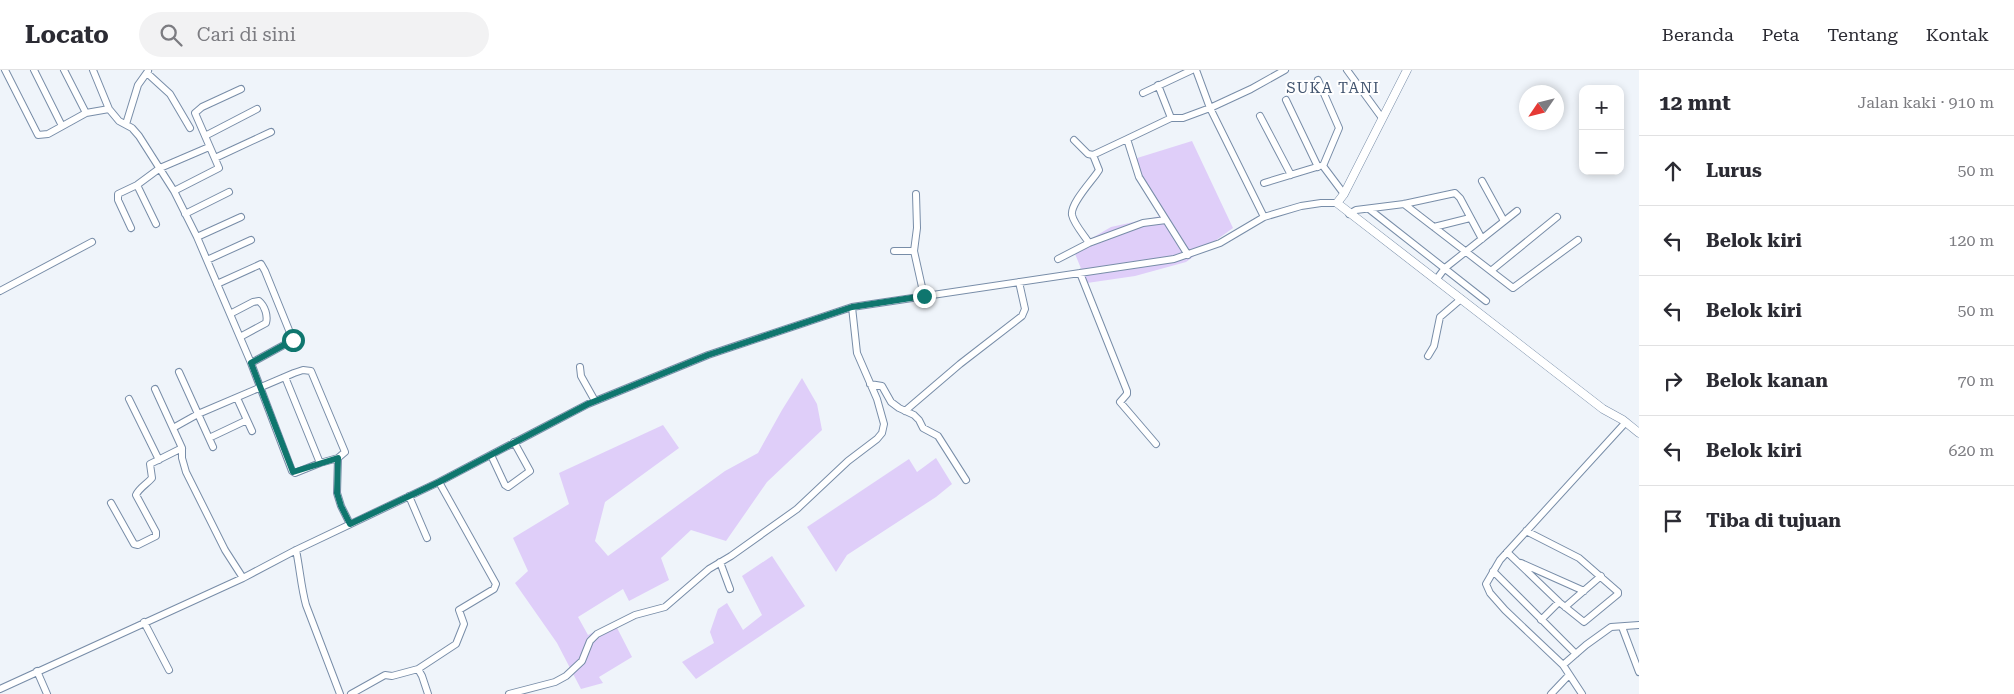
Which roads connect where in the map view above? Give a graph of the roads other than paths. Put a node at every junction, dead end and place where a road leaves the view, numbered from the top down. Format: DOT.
graph roads {
  1 [pos="5,70"];
  2 [pos="34,70"];
  3 [pos="64,70"];
  4 [pos="93,70"];
  5 [pos="1192,70"];
  6 [pos="1196,70"];
  7 [pos="1285,70"];
  8 [pos="1347,70"];
  9 [pos="1407,70"];
  10 [pos="148,71"];
  11 [pos="1318,80"];
  12 [pos="1158,86"];
  13 [pos="241,89"];
  14 [pos="1143,93"];
  15 [pos="1286,100"];
  16 [pos="1210,108"];
  17 [pos="109,109"];
  18 [pos="258,109"];
  19 [pos="86,113"];
  20 [pos="1260,116"];
  21 [pos="1171,118"];
  22 [pos="1382,118"];
  23 [pos="126,124"];
  24 [pos="62,126"];
  25 [pos="190,128"];
  26 [pos="271,132"];
  27 [pos="205,136"];
  28 [pos="1127,139"];
  29 [pos="1074,140"];
  30 [pos="209,147"];
  31 [pos="1093,155"];
  32 [pos="215,158"];
  33 [pos="1321,166"];
  34 [pos="160,168"];
  35 [pos="1291,175"];
  36 [pos="1482,181"];
  37 [pos="1264,183"];
  38 [pos="137,184"];
  39 [pos="174,191"];
  40 [pos="229,192"];
  41 [pos="916,194"];
  42 [pos="1344,194"];
  43 [pos="1337,204"];
  44 [pos="1404,204"];
  45 [pos="1366,209"];
  46 [pos="1517,211"];
  47 [pos="1353,212"];
  48 [pos="185,214"];
  49 [pos="240,217"];
  50 [pos="1264,217"];
  51 [pos="1557,217"];
  52 [pos="1470,218"];
  53 [pos="1166,220"];
  54 [pos="1504,221"];
  55 [pos="156,224"];
  56 [pos="1434,227"];
  57 [pos="131,228"];
  58 [pos="197,237"];
  59 [pos="1482,239"];
  60 [pos="251,240"];
  61 [pos="1578,240"];
  62 [pos="92,242"];
  63 [pos="1089,242"];
  64 [pos="894,251"];
  65 [pos="914,252"];
  66 [pos="1466,252"];
  67 [pos="1188,255"];
  68 [pos="1058,259"];
  69 [pos="207,260"];
  70 [pos="1492,270"];
  71 [pos="1080,273"];
  72 [pos="1441,273"];
  73 [pos="1019,282"];
  74 [pos="217,284"];
  75 [pos="0,291"];
  76 [pos="924,296"];
  77 [pos="1461,299"];
  78 [pos="1486,301"];
  79 [pos="852,307"];
  80 [pos="230,314"];
  81 [pos="240,337"];
  82 [pos="1428,356"];
  83 [pos="251,363"];
  84 [pos="580,367"];
  85 [pos="179,372"];
  86 [pos="285,377"];
  87 [pos="870,384"];
  88 [pos="260,388"];
  89 [pos="155,389"];
  90 [pos="237,398"];
  91 [pos="130,399"];
  92 [pos="594,401"];
  93 [pos="905,411"];
  94 [pos="198,414"];
  95 [pos="247,420"];
  96 [pos="1624,421"];
  97 [pos="173,428"];
  98 [pos="252,431"];
  99 [pos="1639,433"];
  100 [pos="209,438"];
  101 [pos="514,442"];
  102 [pos="1156,444"];
  103 [pos="213,447"];
  104 [pos="182,448"];
  105 [pos="490,454"];
  106 [pos="338,458"];
  107 [pos="159,460"];
  108 [pos="320,463"];
  109 [pos="966,480"];
  110 [pos="439,482"];
  111 [pos="409,496"];
  112 [pos="111,503"];
  113 [pos="350,524"];
  114 [pos="1526,531"];
  115 [pos="427,538"];
  116 [pos="296,550"];
  117 [pos="1507,552"];
  118 [pos="1516,560"];
  119 [pos="720,562"];
  120 [pos="1493,571"];
  121 [pos="1601,576"];
  122 [pos="243,578"];
  123 [pos="730,588"];
  124 [pos="1584,591"];
  125 [pos="1559,602"];
  126 [pos="1565,607"];
  127 [pos="1541,620"];
  128 [pos="144,622"];
  129 [pos="1639,626"];
  130 [pos="1622,627"];
  131 [pos="1576,654"];
  132 [pos="1563,665"];
  133 [pos="418,669"];
  134 [pos="169,670"];
  135 [pos="37,671"];
  136 [pos="1639,672"];
  137 [pos="1569,675"];
  138 [pos="0,689"];
  139 [pos="47,694"];
  140 [pos="340,694"];
  141 [pos="351,694"];
  142 [pos="428,694"];
  143 [pos="509,694"];
  144 [pos="1551,694"];
  145 [pos="1582,694"];
  1 -- 24 [label="street"];
  2 -- 24 [label="street"];
  3 -- 19 [label="street"];
  4 -- 17 [label="street"];
  5 -- 12 [label="street"];
  6 -- 16 [label="street"];
  7 -- 16 [label="street"];
  8 -- 22 [label="street"];
  9 -- 22 [label="street"];
  10 -- 23 [label="street"];
  10 -- 25 [label="street"];
  11 -- 33 [label="street"];
  12 -- 14 [label="street"];
  12 -- 21 [label="street"];
  13 -- 27 [label="street"];
  15 -- 33 [label="street"];
  16 -- 21 [label="street"];
  16 -- 50 [label="street"];
  17 -- 19 [label="street"];
  17 -- 23 [label="street"];
  18 -- 27 [label="street"];
  19 -- 24 [label="street"];
  20 -- 35 [label="street"];
  21 -- 28 [label="street"];
  22 -- 42 [label="street"];
  23 -- 34 [label="street"];
  26 -- 32 [label="street"];
  27 -- 30 [label="street"];
  28 -- 31 [label="street"];
  28 -- 53 [label="street"];
  29 -- 31 [label="street"];
  30 -- 32 [label="street"];
  30 -- 34 [label="street"];
  31 -- 63 [label="street"];
  32 -- 39 [label="street"];
  33 -- 35 [label="street"];
  33 -- 42 [label="street"];
  34 -- 38 [label="street"];
  34 -- 39 [label="street"];
  35 -- 37 [label="street"];
  36 -- 54 [label="street"];
  38 -- 55 [label="street"];
  38 -- 57 [label="street"];
  39 -- 48 [label="street"];
  40 -- 48 [label="street"];
  41 -- 65 [label="street"];
  42 -- 43 [label="street"];
  43 -- 47 [label="street"];
  43 -- 50 [label="street"];
  44 -- 45 [label="street"];
  44 -- 52 [label="street"];
  44 -- 56 [label="street"];
  45 -- 47 [label="street"];
  45 -- 72 [label="street"];
  46 -- 54 [label="street"];
  47 -- 72 [label="street"];
  48 -- 58 [label="street"];
  49 -- 58 [label="street"];
  50 -- 67 [label="street"];
  51 -- 70 [label="street"];
  52 -- 56 [label="street"];
  52 -- 59 [label="street"];
  53 -- 63 [label="street"];
  53 -- 67 [label="street"];
  54 -- 59 [label="street"];
  56 -- 66 [label="street"];
  58 -- 69 [label="street"];
  59 -- 66 [label="street"];
  60 -- 69 [label="street"];
  61 -- 70 [label="street"];
  62 -- 75 [label="street"];
  63 -- 68 [label="street"];
  64 -- 65 [label="street"];
  65 -- 76 [label="street"];
  66 -- 70 [label="street"];
  66 -- 72 [label="street"];
  67 -- 71 [label="street"];
  69 -- 74 [label="street"];
  71 -- 73 [label="street"];
  71 -- 102 [label="street"];
  72 -- 77 [label="street"];
  72 -- 78 [label="street"];
  73 -- 76 [label="street"];
  73 -- 93 [label="street"];
  74 -- 80 [label="street"];
  74 -- 83 [label="street"];
  76 -- 79 [label="street"];
  77 -- 82 [label="street"];
  77 -- 96 [label="street"];
  79 -- 87 [label="street"];
  79 -- 92 [label="street"];
  80 -- 81 [label="street"];
  80 -- 81 [label="street"];
  81 -- 83 [label="street"];
  83 -- 88 [label="street"];
  84 -- 92 [label="street"];
  85 -- 94 [label="street"];
  86 -- 88 [label="street"];
  86 -- 106 [label="street"];
  86 -- 108 [label="street"];
  87 -- 93 [label="street"];
  87 -- 119 [label="street"];
  88 -- 90 [label="street"];
  88 -- 108 [label="street"];
  89 -- 97 [label="street"];
  90 -- 94 [label="street"];
  90 -- 95 [label="street"];
  91 -- 107 [label="street"];
  92 -- 101 [label="street"];
  93 -- 109 [label="street"];
  94 -- 97 [label="street"];
  94 -- 100 [label="street"];
  95 -- 98 [label="street"];
  95 -- 100 [label="street"];
  96 -- 99 [label="street"];
  96 -- 114 [label="street"];
  97 -- 104 [label="street"];
  100 -- 103 [label="street"];
  101 -- 105 [label="street"];
  101 -- 105 [label="street"];
  104 -- 107 [label="street"];
  104 -- 122 [label="street"];
  105 -- 110 [label="street"];
  106 -- 108 [label="street"];
  106 -- 113 [label="street"];
  107 -- 112 [label="street"];
  110 -- 111 [label="street"];
  110 -- 133 [label="street"];
  111 -- 113 [label="street"];
  111 -- 115 [label="street"];
  113 -- 116 [label="street"];
  114 -- 117 [label="street"];
  114 -- 121 [label="street"];
  116 -- 122 [label="street"];
  116 -- 140 [label="street"];
  117 -- 118 [label="street"];
  117 -- 120 [label="street"];
  118 -- 124 [label="street"];
  118 -- 125 [label="street"];
  119 -- 123 [label="street"];
  119 -- 143 [label="street"];
  120 -- 127 [label="street"];
  120 -- 132 [label="street"];
  121 -- 124 [label="street"];
  121 -- 126 [label="street"];
  122 -- 128 [label="street"];
  124 -- 126 [label="street"];
  125 -- 126 [label="street"];
  125 -- 127 [label="street"];
  127 -- 131 [label="street"];
  128 -- 134 [label="street"];
  128 -- 135 [label="street"];
  129 -- 130 [label="street"];
  130 -- 131 [label="street"];
  130 -- 136 [label="street"];
  131 -- 132 [label="street"];
  132 -- 137 [label="street"];
  133 -- 141 [label="street"];
  133 -- 142 [label="street"];
  135 -- 138 [label="street"];
  135 -- 139 [label="street"];
  137 -- 144 [label="street"];
  137 -- 145 [label="street"];
}
